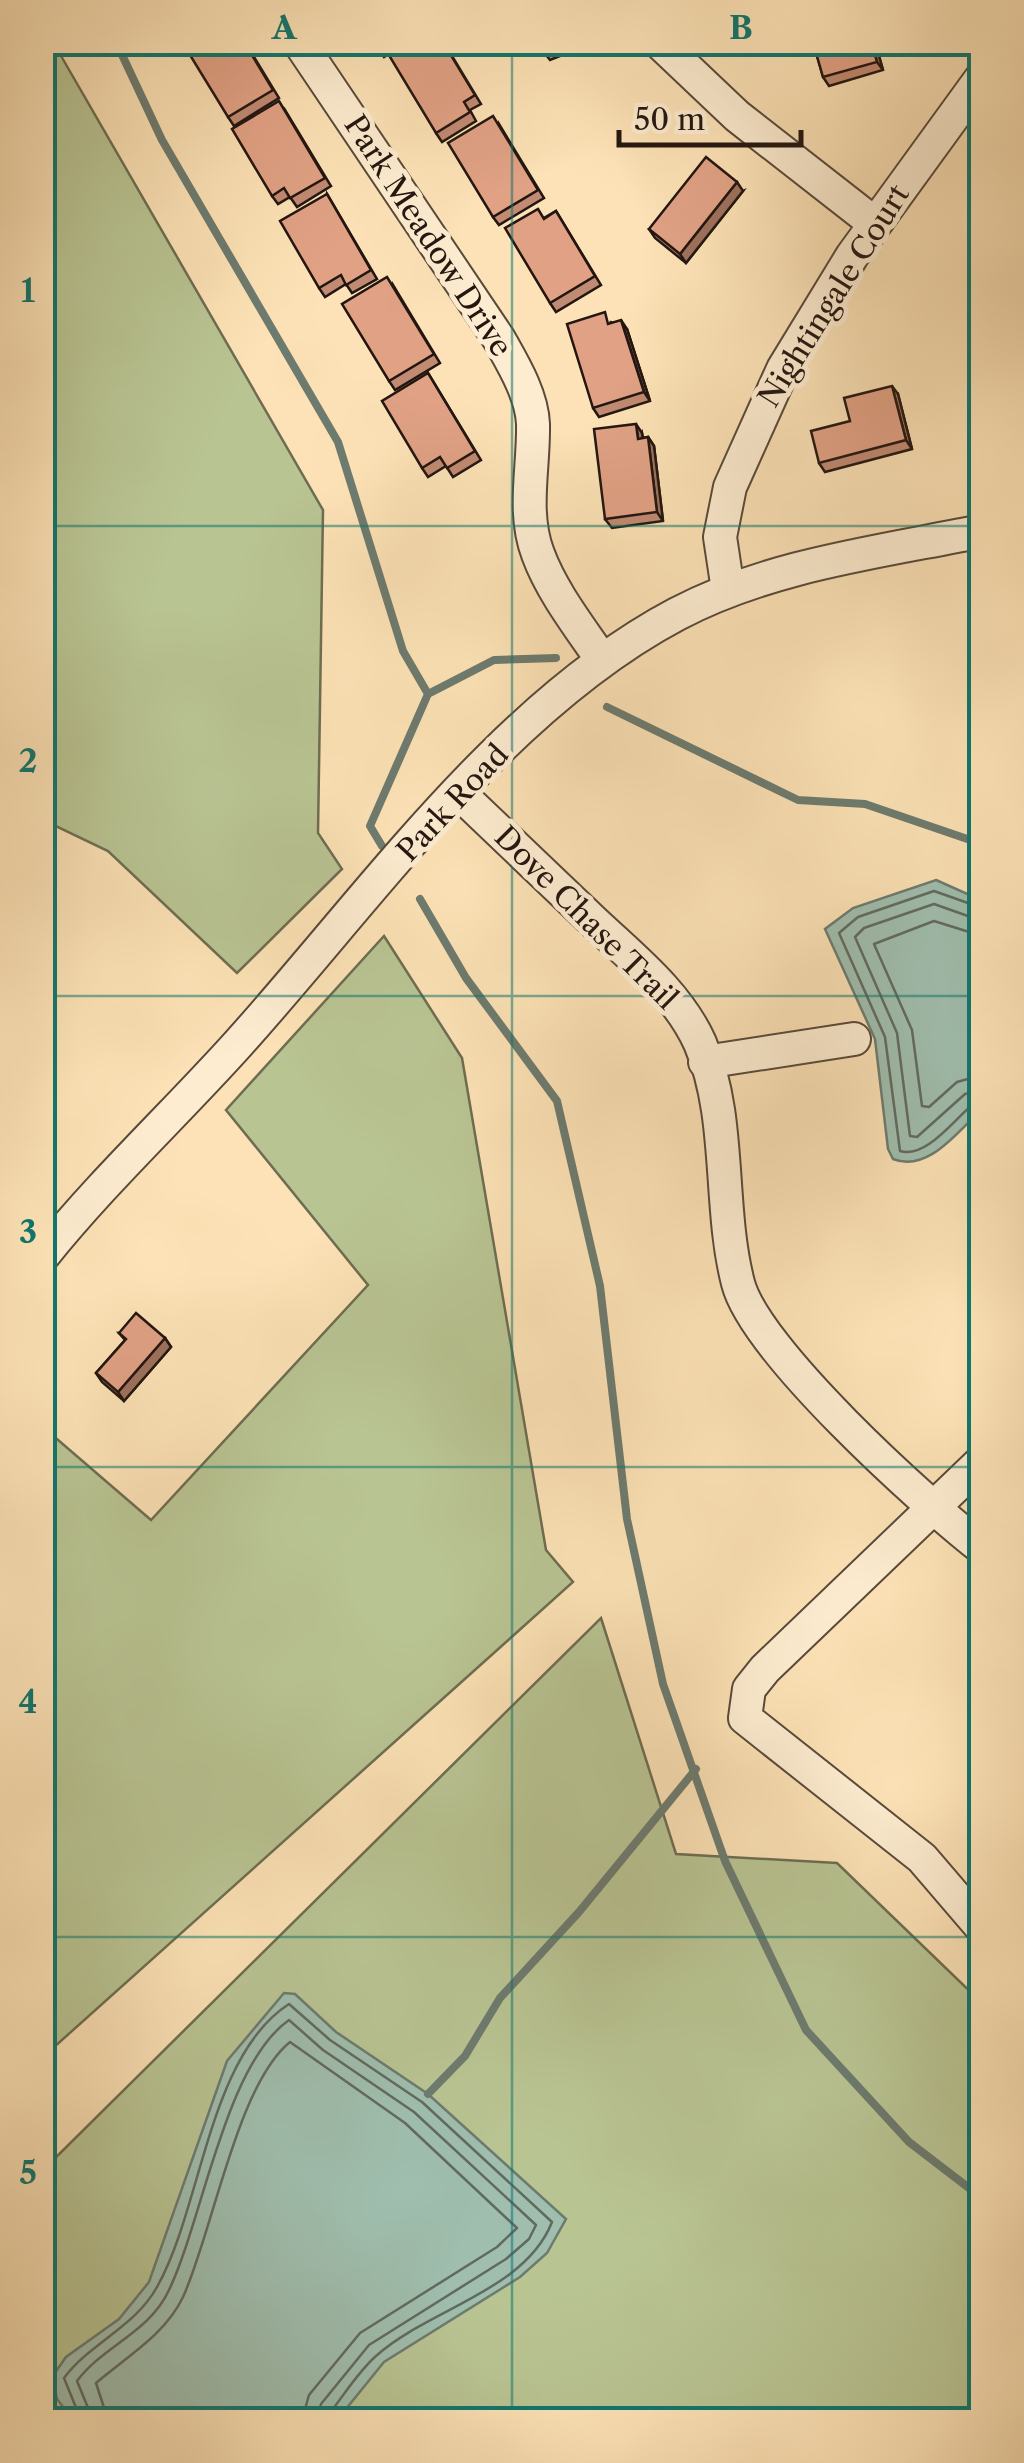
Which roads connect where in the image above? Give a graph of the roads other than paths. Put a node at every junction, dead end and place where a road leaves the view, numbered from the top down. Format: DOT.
graph roads {
  1 [pos="299,42"];
  2 [pos="659,42"];
  3 [pos="982,77"];
  4 [pos="874,223"];
  5 [pos="982,531"];
  6 [pos="728,590"];
  7 [pos="602,660"];
  8 [pos="459,793"];
  9 [pos="854,1039"];
  10 [pos="705,1062"];
  11 [pos="42,1256"];
  12 [pos="982,1461"];
  13 [pos="932,1509"];
  14 [pos="982,1548"];
  15 [pos="982,1928"];
  1 -- 7 [label="street, Park Meadow Drive"];
  2 -- 4 [label="street"];
  3 -- 4 [label="street, Nightingale Court"];
  4 -- 6 [label="street, Nightingale Court"];
  5 -- 6 [label="street, Park Road"];
  6 -- 7 [label="street, Park Road"];
  7 -- 8 [label="street, Park Road"];
  8 -- 10 [label="street, Dove Chase Trail"];
  8 -- 11 [label="street, Park Road"];
  9 -- 10 [label="street"];
  10 -- 13 [label="street, Dove Chase Trail"];
  12 -- 13 [label="street"];
  13 -- 14 [label="street, Dove Chase Trail"];
  13 -- 15 [label="street"];
}
